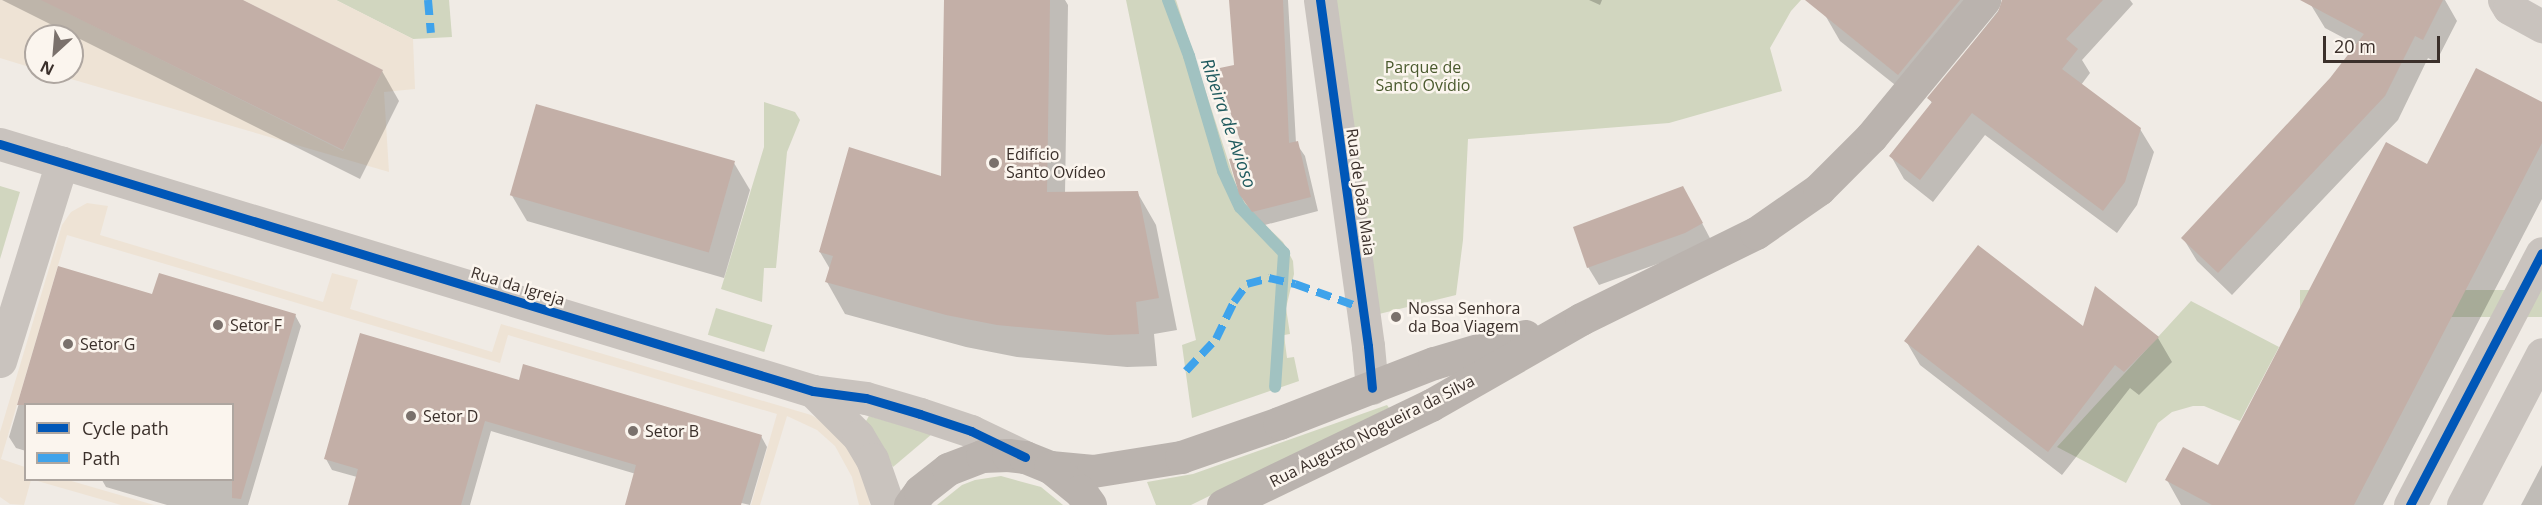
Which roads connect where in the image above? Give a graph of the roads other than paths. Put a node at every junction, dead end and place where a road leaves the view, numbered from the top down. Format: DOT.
graph roads {
  1 [pos="1320,0"];
  2 [pos="1984,0"];
  3 [pos="2504,0"];
  4 [pos="2542,26"];
  5 [pos="0,144"];
  6 [pos="62,162"];
  7 [pos="2542,253"];
  8 [pos="1581,318"];
  9 [pos="2542,354"];
  10 [pos="0,362"];
  11 [pos="1372,388"];
  12 [pos="813,391"];
  13 [pos="1037,462"];
  14 [pos="888,505"];
  15 [pos="910,505"];
  16 [pos="1090,505"];
  17 [pos="1223,505"];
  18 [pos="2410,505"];
  19 [pos="2463,505"];
  1 -- 11 [label="street, Rua de João Maia"];
  2 -- 8 [label="main road, Rua Augusto Nogueira da Silva"];
  3 -- 4 [label="street"];
  5 -- 6 [label="street, Rua da Igreja"];
  6 -- 10 [label="street"];
  6 -- 12 [label="street, Rua da Igreja"];
  7 -- 18 [label="street"];
  8 -- 11 [label="main road, Rua Augusto Nogueira da Silva"];
  8 -- 17 [label="main road, Rua Augusto Nogueira da Silva"];
  9 -- 19 [label="street"];
  11 -- 13 [label="main road, Rua Augusto Nogueira da Silva"];
  12 -- 13 [label="street, Rua da Igreja"];
  12 -- 14 [label="street, Rua da Igreja"];
  13 -- 15 [label="main road, Rua Augusto Nogueira da Silva"];
  13 -- 16 [label="main road"];
}
